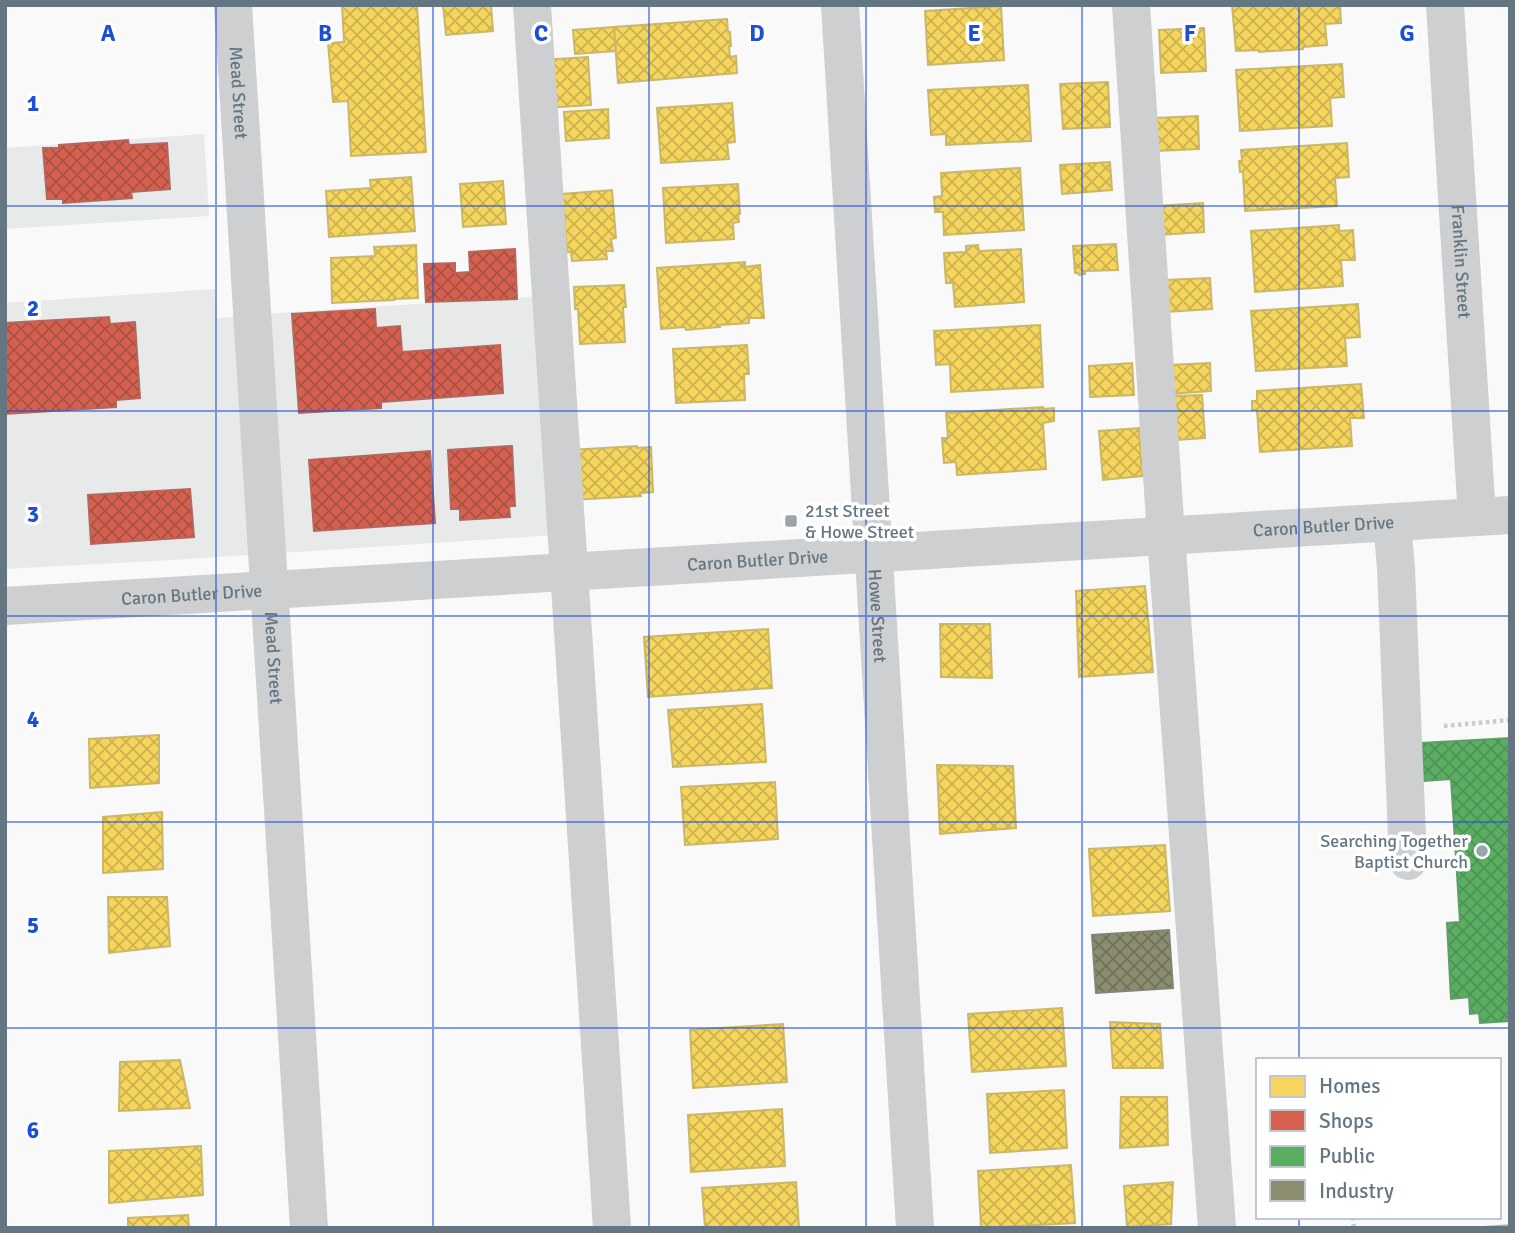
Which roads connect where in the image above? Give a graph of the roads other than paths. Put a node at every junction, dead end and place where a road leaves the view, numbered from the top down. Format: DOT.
graph roads {
  1 [pos="233,5"];
  2 [pos="533,5"];
  3 [pos="839,5"];
  4 [pos="1131,5"];
  5 [pos="1445,5"];
  6 [pos="1493,516"];
  7 [pos="1392,522"];
  8 [pos="1166,536"];
  9 [pos="874,554"];
  10 [pos="569,572"];
  11 [pos="270,590"];
  12 [pos="5,606"];
  13 [pos="1408,861"];
  14 [pos="309,1228"];
  15 [pos="612,1228"];
  16 [pos="915,1228"];
  17 [pos="1217,1228"];
  1 -- 11 [label="street, Mead Street"];
  2 -- 10 [label="street"];
  3 -- 9 [label="street, Howe Street"];
  4 -- 8 [label="street"];
  5 -- 6 [label="street, Franklin Street"];
  6 -- 7 [label="street, Caron Butler Drive"];
  7 -- 8 [label="street, Caron Butler Drive"];
  7 -- 13 [label="street"];
  8 -- 9 [label="street, Caron Butler Drive"];
  8 -- 17 [label="street"];
  9 -- 10 [label="street, Caron Butler Drive"];
  9 -- 16 [label="street, Howe Street"];
  10 -- 11 [label="street, Caron Butler Drive"];
  10 -- 15 [label="street"];
  11 -- 12 [label="street, Caron Butler Drive"];
  11 -- 14 [label="street, Mead Street"];
}
